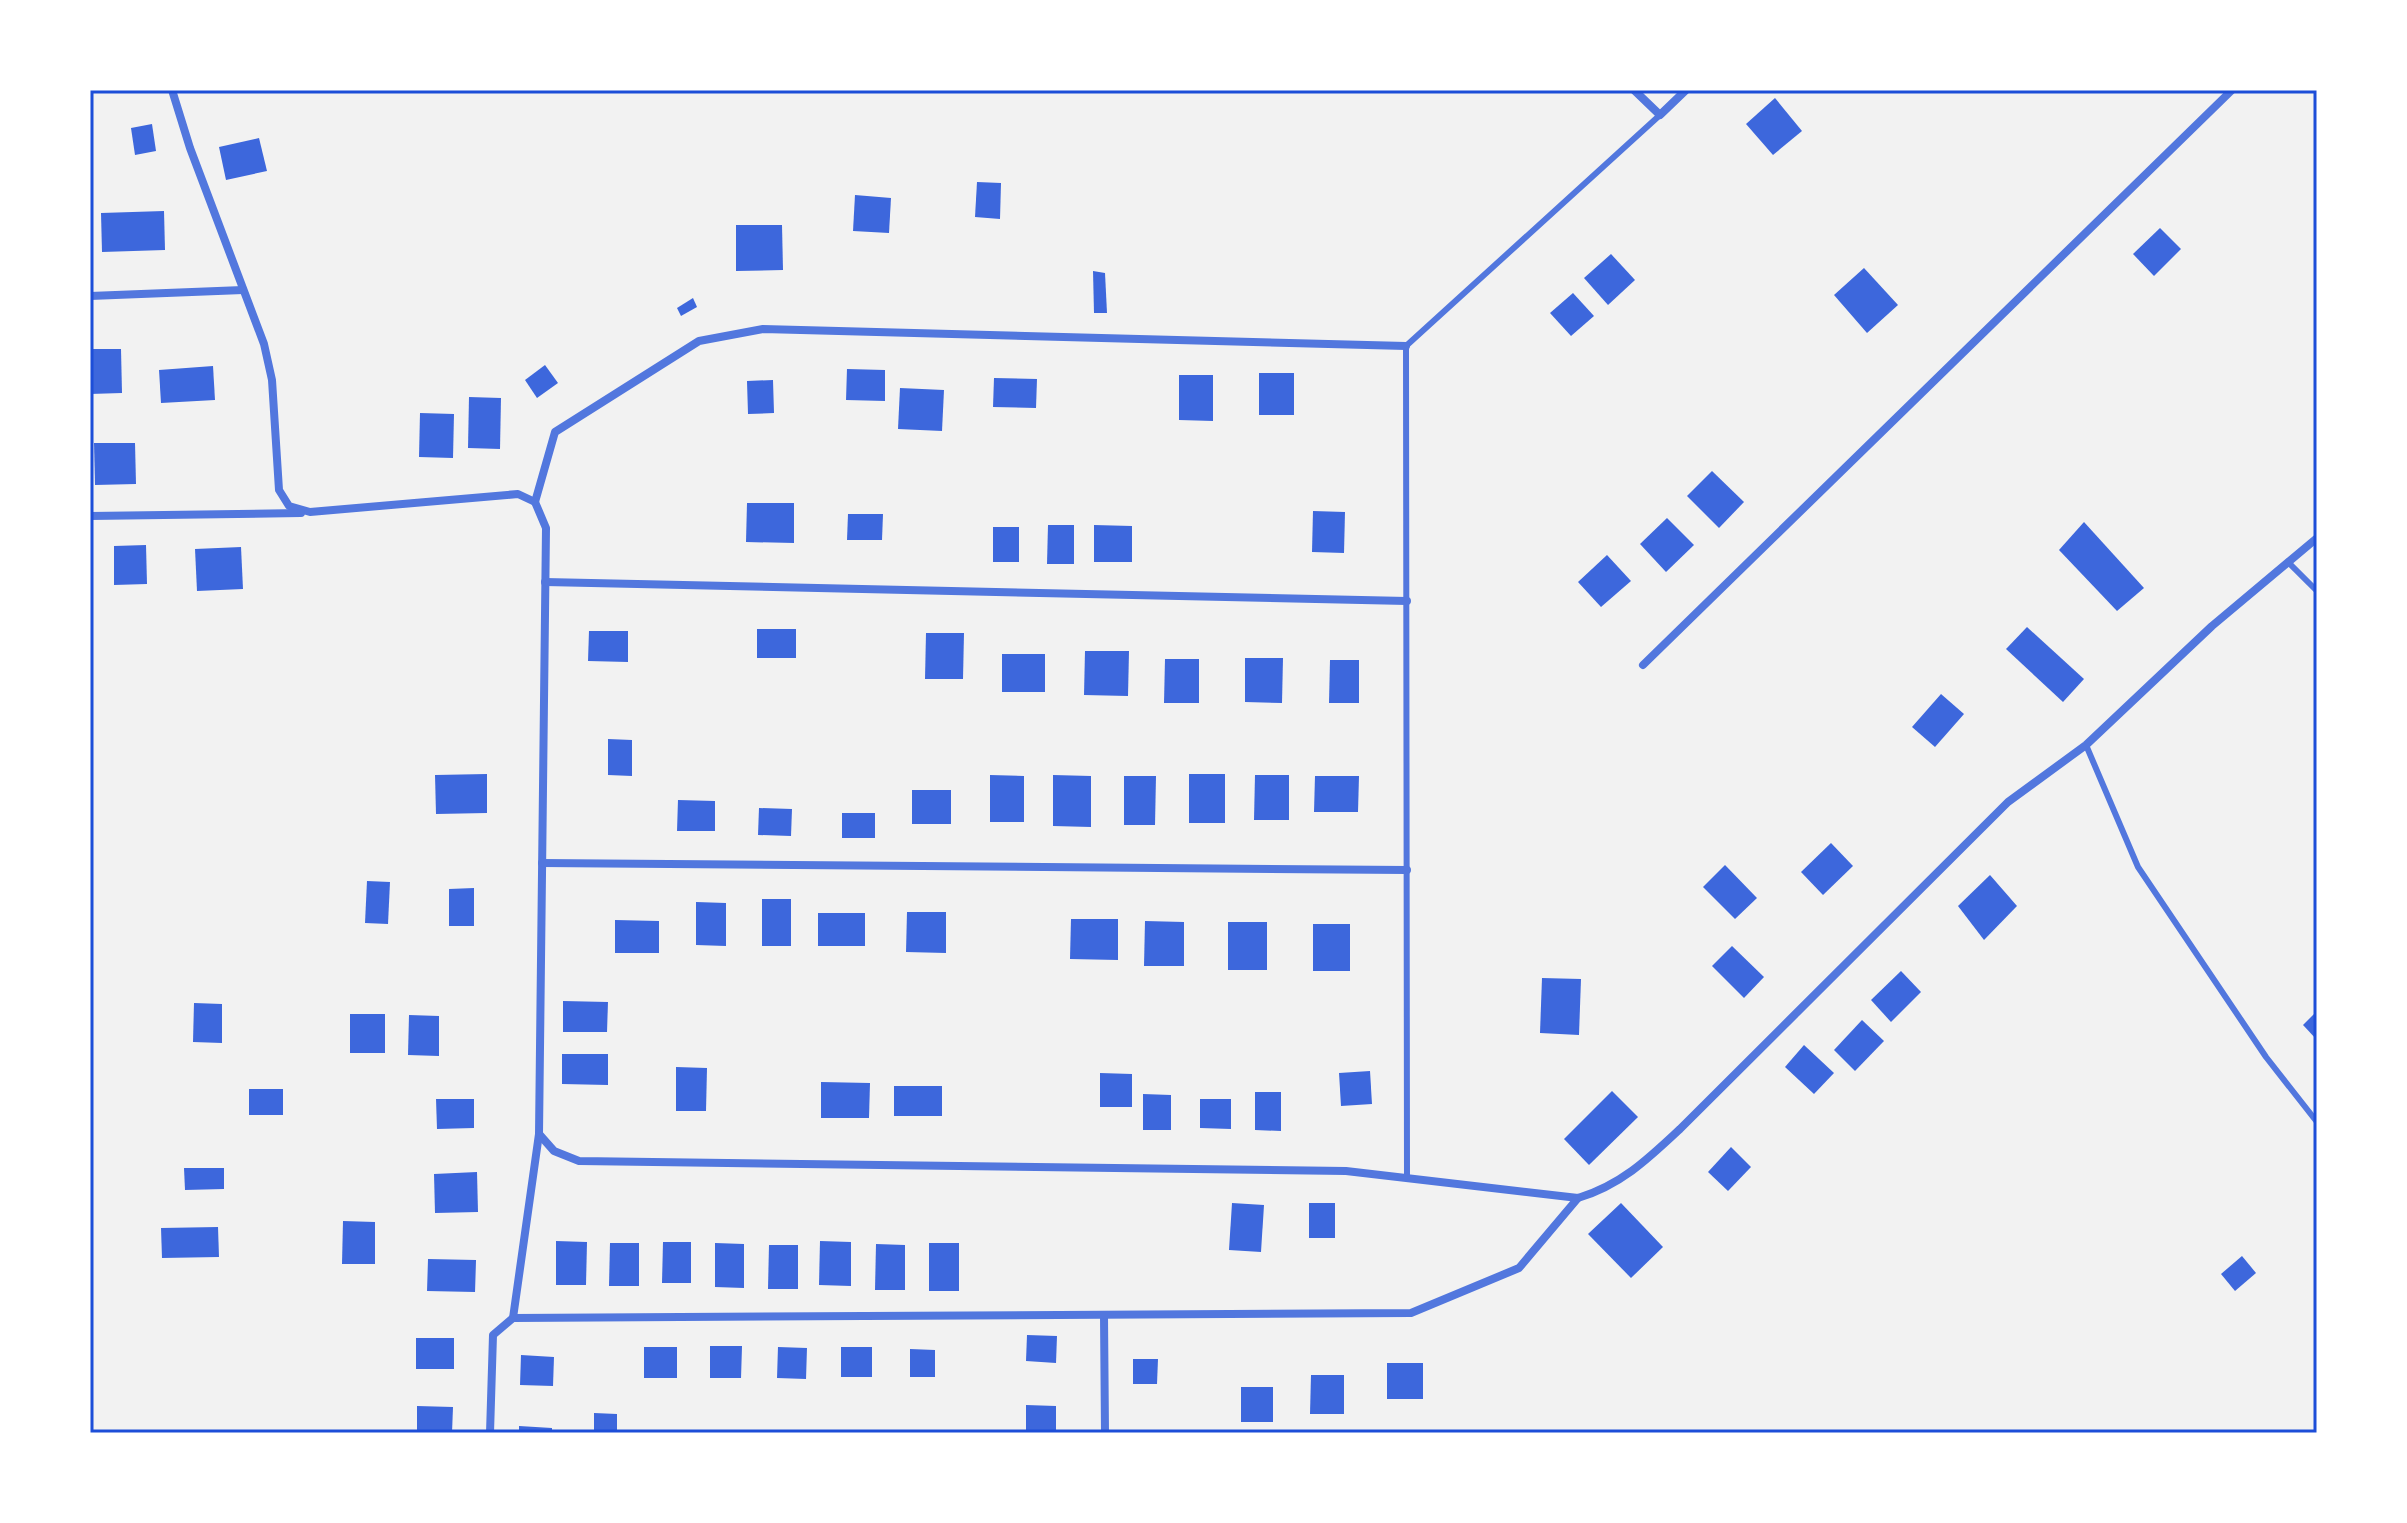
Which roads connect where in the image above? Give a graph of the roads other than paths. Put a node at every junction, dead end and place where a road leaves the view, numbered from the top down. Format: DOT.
graph roads {
  1 [pos="172,90"];
  2 [pos="1634,90"];
  3 [pos="1686,90"];
  4 [pos="2232,90"];
  5 [pos="1660,115"];
  6 [pos="243,290"];
  7 [pos="90,296"];
  8 [pos="1406,346"];
  9 [pos="535,502"];
  10 [pos="310,512"];
  11 [pos="90,516"];
  12 [pos="2317,538"];
  13 [pos="2288,562"];
  14 [pos="545,582"];
  15 [pos="2317,591"];
  16 [pos="1407,601"];
  17 [pos="1643,665"];
  18 [pos="2086,745"];
  19 [pos="542,863"];
  20 [pos="1407,870"];
  21 [pos="2317,1122"];
  22 [pos="539,1134"];
  23 [pos="1407,1178"];
  24 [pos="1578,1198"];
  25 [pos="1104,1316"];
  26 [pos="513,1318"];
  27 [pos="490,1433"];
  28 [pos="1105,1433"];
  1 -- 6 [label="street"];
  2 -- 5 [label="street"];
  3 -- 5 [label="street"];
  4 -- 17 [label="street"];
  5 -- 8 [label="lane"];
  6 -- 7 [label="street"];
  6 -- 10 [label="street"];
  8 -- 9 [label="street"];
  8 -- 16 [label="lane"];
  9 -- 10 [label="street"];
  9 -- 14 [label="street"];
  10 -- 11 [label="street"];
  12 -- 13 [label="street"];
  13 -- 15 [label="lane"];
  13 -- 18 [label="street"];
  14 -- 16 [label="street"];
  14 -- 19 [label="street"];
  16 -- 20 [label="lane"];
  18 -- 21 [label="lane"];
  18 -- 24 [label="street"];
  19 -- 20 [label="street"];
  19 -- 22 [label="street"];
  20 -- 23 [label="lane"];
  22 -- 23 [label="street"];
  22 -- 26 [label="street"];
  23 -- 24 [label="street"];
  24 -- 25 [label="street"];
  25 -- 26 [label="street"];
  25 -- 28 [label="street"];
  26 -- 27 [label="street"];
}
